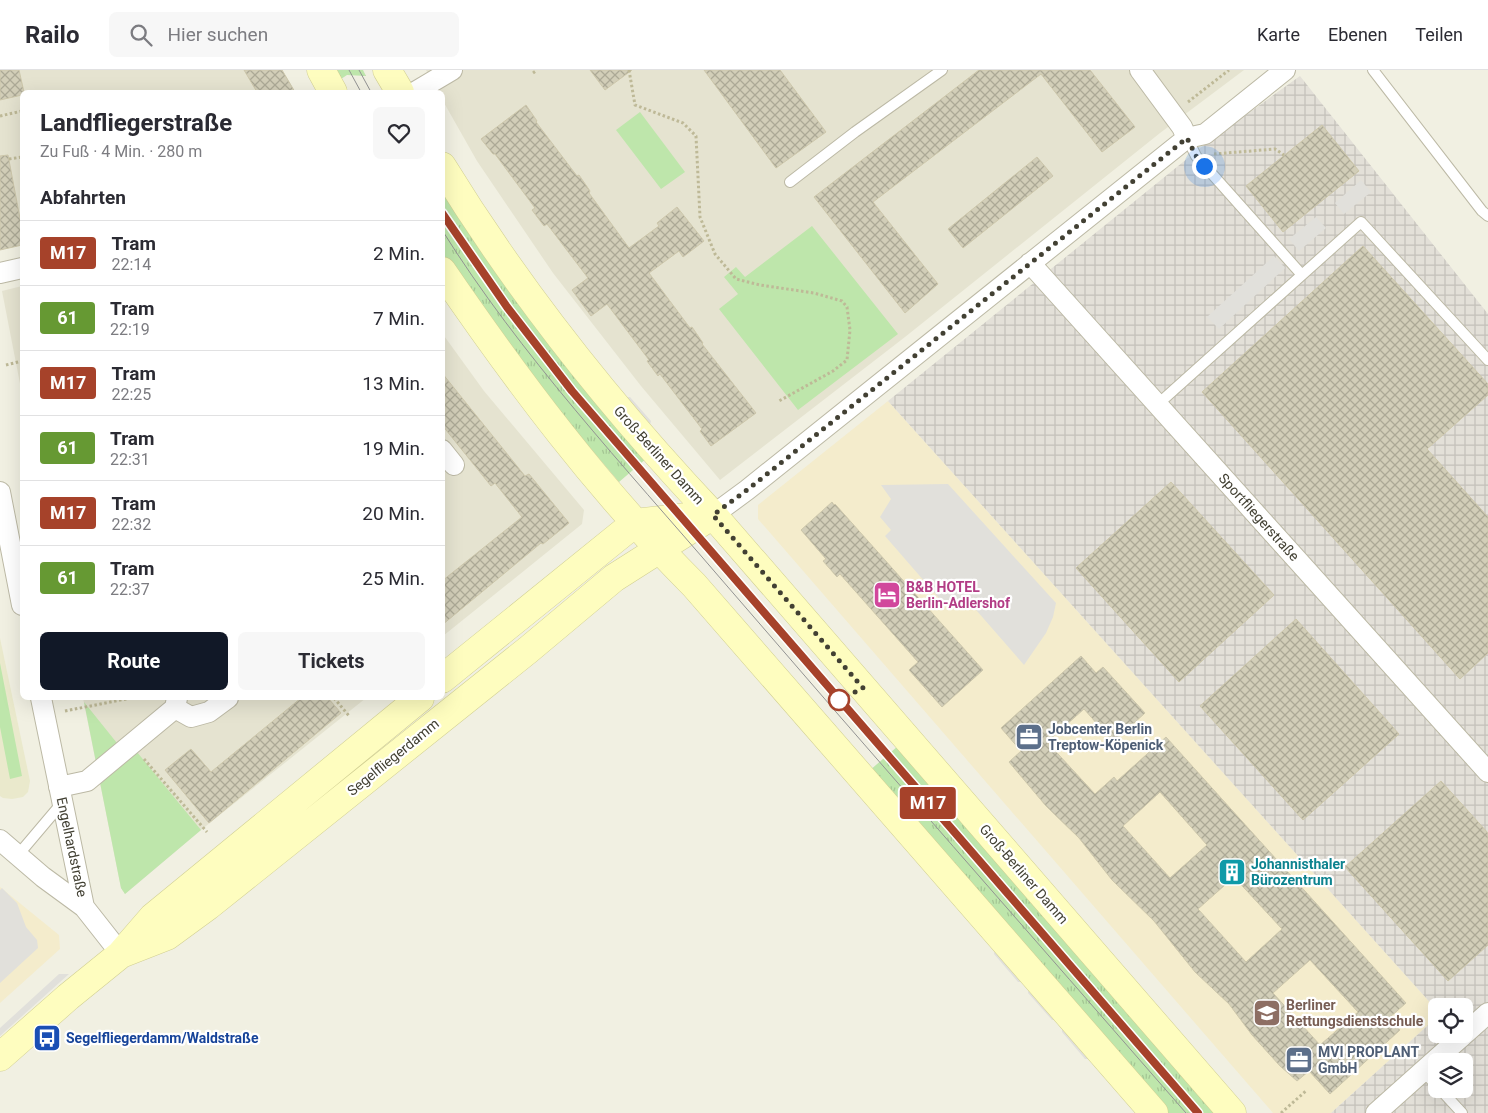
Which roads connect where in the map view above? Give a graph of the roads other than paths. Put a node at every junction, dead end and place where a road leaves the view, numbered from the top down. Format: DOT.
graph roads {
  1 [pos="321,70"];
  2 [pos="386,70"];
  3 [pos="452,70"];
  4 [pos="942,70"];
  5 [pos="1140,70"];
  6 [pos="1285,70"];
  7 [pos="1373,70"];
  8 [pos="333,90"];
  9 [pos="399,90"];
  10 [pos="418,90"];
  11 [pos="1187,138"];
  12 [pos="445,171"];
  13 [pos="790,182"];
  14 [pos="1488,216"];
  15 [pos="1030,263"];
  16 [pos="20,268"];
  17 [pos="0,273"];
  18 [pos="445,275"];
  19 [pos="1302,276"];
  20 [pos="1488,360"];
  21 [pos="1157,405"];
  22 [pos="0,492"];
  23 [pos="713,515"];
  24 [pos="635,523"];
  25 [pos="658,549"];
  26 [pos="20,595"];
  27 [pos="445,677"];
  28 [pos="225,700"];
  29 [pos="418,700"];
  30 [pos="176,703"];
  31 [pos="43,706"];
  32 [pos="1488,772"];
  33 [pos="61,795"];
  34 [pos="0,840"];
  35 [pos="18,855"];
  36 [pos="84,907"];
  37 [pos="121,954"];
  38 [pos="1488,1013"];
  39 [pos="1452,1053"];
  40 [pos="0,1057"];
  41 [pos="1428,1079"];
  42 [pos="1448,1098"];
  43 [pos="1154,1113"];
  44 [pos="1232,1113"];
  45 [pos="1376,1113"];
  46 [pos="1462,1113"];
  1 -- 8 [label="main road"];
  2 -- 9 [label="main road"];
  3 -- 10 [label="street"];
  4 -- 13 [label="lane"];
  5 -- 11 [label="street"];
  6 -- 11 [label="street"];
  7 -- 14 [label="lane"];
  11 -- 15 [label="street"];
  11 -- 19 [label="lane"];
  12 -- 23 [label="main road, Groß-Berliner Damm"];
  15 -- 21 [label="street, Sportfliegerstraße"];
  15 -- 23 [label="street"];
  16 -- 17 [label="street"];
  18 -- 24 [label="main road"];
  19 -- 20 [label="lane"];
  19 -- 21 [label="lane"];
  21 -- 32 [label="street, Sportfliegerstraße"];
  22 -- 26 [label="street"];
  23 -- 24 [label="main road"];
  23 -- 25 [label="main road, Segelfliegerdamm"];
  23 -- 44 [label="main road, Groß-Berliner Damm"];
  24 -- 25 [label="main road"];
  24 -- 27 [label="main road"];
  25 -- 37 [label="main road, Segelfliegerdamm"];
  25 -- 43 [label="main road"];
  28 -- 30 [label="street"];
  29 -- 37 [label="main road, Segelfliegerdamm"];
  30 -- 33 [label="street, Engelhardstraße"];
  31 -- 33 [label="street, Engelhardstraße"];
  33 -- 35 [label="lane"];
  33 -- 36 [label="street, Engelhardstraße"];
  34 -- 35 [label="street"];
  35 -- 36 [label="street"];
  36 -- 37 [label="street, Engelhardstraße"];
  37 -- 40 [label="main road, Segelfliegerdamm"];
  38 -- 39 [label="street"];
  41 -- 45 [label="street"];
  42 -- 46 [label="lane"];
}
